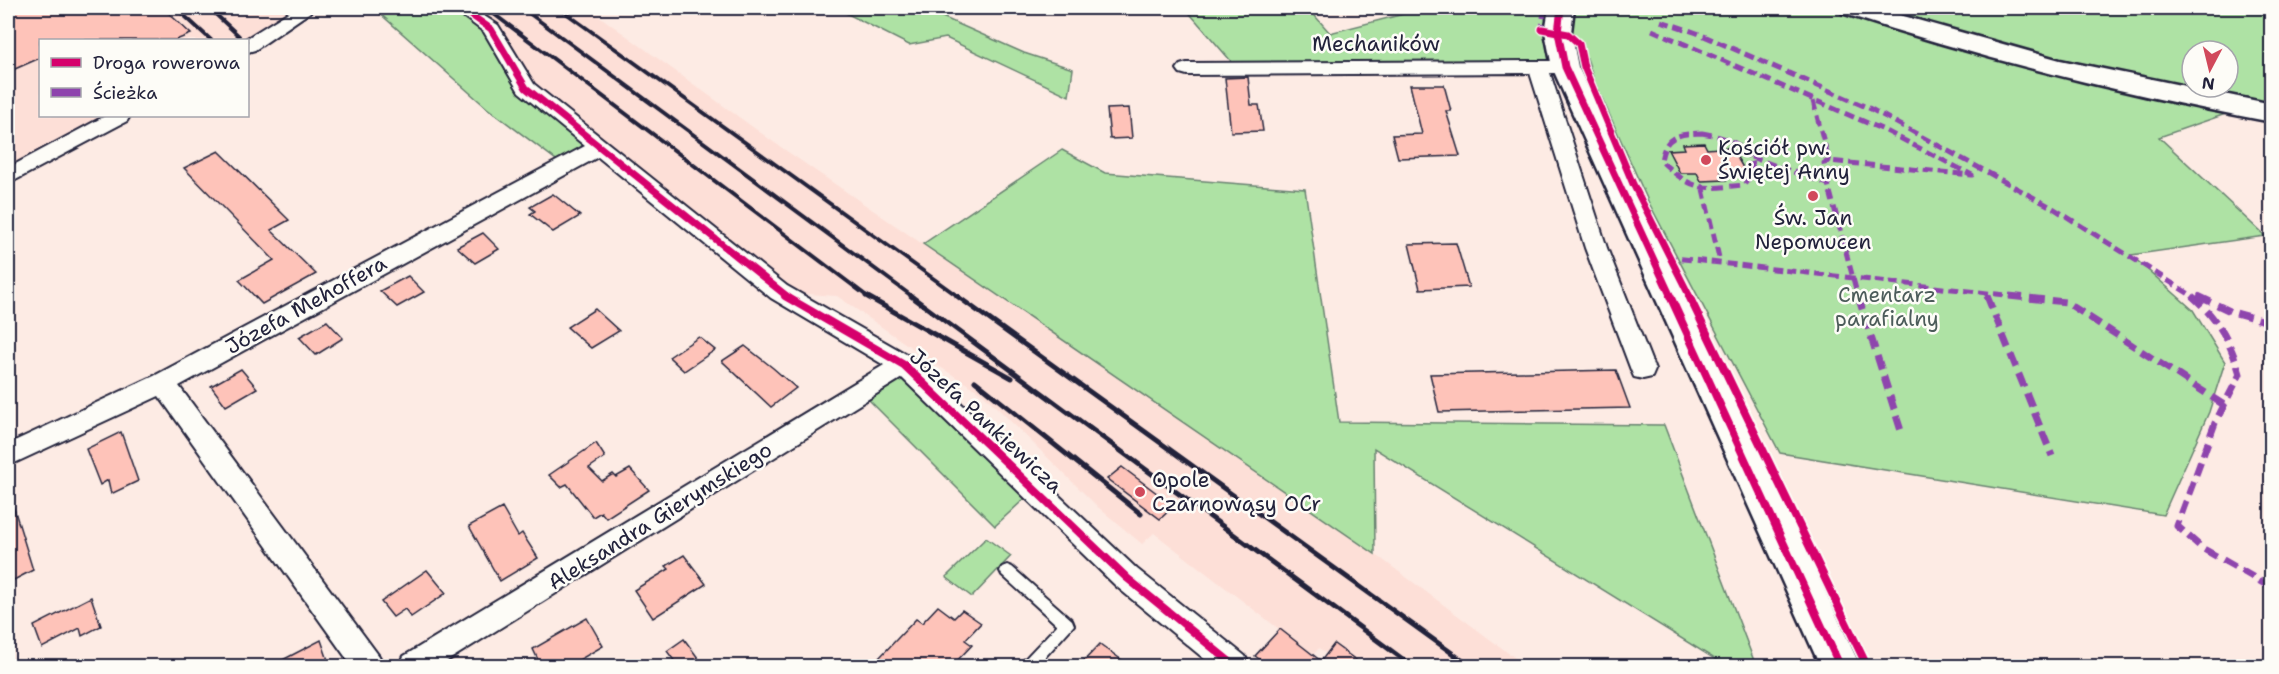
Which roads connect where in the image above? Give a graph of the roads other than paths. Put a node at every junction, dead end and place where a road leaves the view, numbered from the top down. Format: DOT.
graph roads {
  1 [pos="308,8"];
  2 [pos="461,8"];
  3 [pos="1561,8"];
  4 [pos="1851,8"];
  5 [pos="249,45"];
  6 [pos="1551,67"];
  7 [pos="1187,69"];
  8 [pos="2271,113"];
  9 [pos="118,117"];
  10 [pos="601,146"];
  11 [pos="8,177"];
  12 [pos="904,364"];
  13 [pos="1642,370"];
  14 [pos="163,383"];
  15 [pos="8,456"];
  16 [pos="1007,571"];
  17 [pos="369,666"];
  18 [pos="414,666"];
  19 [pos="1028,666"];
  20 [pos="1235,666"];
  21 [pos="1840,666"];
  1 -- 5 [label="street"];
  2 -- 10 [label="street, Józefa Pankiewicza"];
  3 -- 6 [label="street"];
  4 -- 8 [label="street"];
  6 -- 7 [label="street, Mechaników"];
  6 -- 13 [label="street"];
  6 -- 21 [label="street"];
  9 -- 11 [label="street"];
  10 -- 12 [label="street, Józefa Pankiewicza"];
  10 -- 14 [label="street, Józefa Mehoffera"];
  12 -- 18 [label="street, Aleksandra Gierymskiego"];
  12 -- 20 [label="street, Józefa Pankiewicza"];
  14 -- 15 [label="street, Józefa Mehoffera"];
  14 -- 17 [label="street"];
  16 -- 19 [label="lane"];
}
